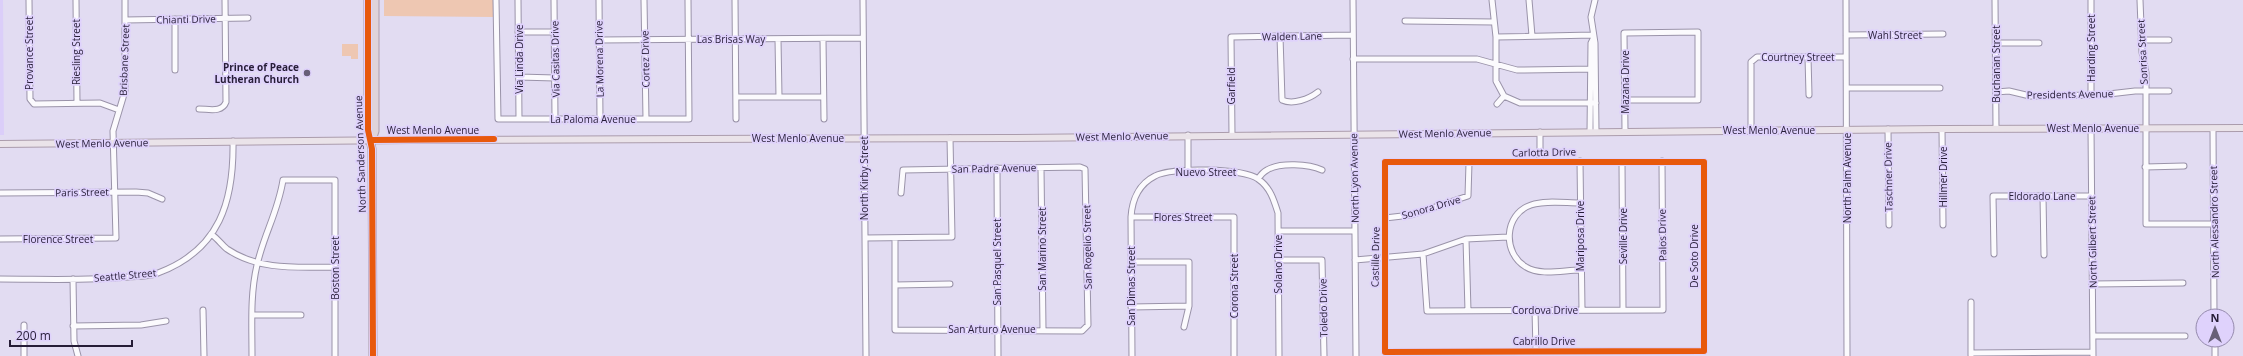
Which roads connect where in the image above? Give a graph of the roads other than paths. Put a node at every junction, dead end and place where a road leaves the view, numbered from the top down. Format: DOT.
graph roads {
  1 [pos="29,0"];
  2 [pos="76,0"];
  3 [pos="125,0"];
  4 [pos="224,0"];
  5 [pos="368,0"];
  6 [pos="371,0"];
  7 [pos="374,0"];
  8 [pos="496,0"];
  9 [pos="518,0"];
  10 [pos="554,0"];
  11 [pos="599,0"];
  12 [pos="644,0"];
  13 [pos="688,0"];
  14 [pos="735,0"];
  15 [pos="863,0"];
  16 [pos="1353,0"];
  17 [pos="1492,0"];
  18 [pos="1529,0"];
  19 [pos="1595,0"];
  20 [pos="1846,0"];
  21 [pos="1995,0"];
  22 [pos="2091,0"];
  23 [pos="2140,0"];
  24 [pos="248,18"];
  25 [pos="175,19"];
  26 [pos="225,19"];
  27 [pos="125,20"];
  28 [pos="375,20"];
  29 [pos="1405,21"];
  30 [pos="1494,22"];
  31 [pos="518,32"];
  32 [pos="554,32"];
  33 [pos="1943,34"];
  34 [pos="1353,35"];
  35 [pos="1846,35"];
  36 [pos="1231,36"];
  37 [pos="1280,36"];
  38 [pos="1532,36"];
  39 [pos="1496,37"];
  40 [pos="1593,37"];
  41 [pos="863,38"];
  42 [pos="735,39"];
  43 [pos="778,39"];
  44 [pos="823,39"];
  45 [pos="599,40"];
  46 [pos="644,40"];
  47 [pos="688,40"];
  48 [pos="2141,40"];
  49 [pos="2169,40"];
  50 [pos="1996,43"];
  51 [pos="2039,43"];
  52 [pos="1808,57"];
  53 [pos="1846,57"];
  54 [pos="1353,59"];
  55 [pos="1495,63"];
  56 [pos="1593,69"];
  57 [pos="175,70"];
  58 [pos="519,77"];
  59 [pos="554,78"];
  60 [pos="1846,88"];
  61 [pos="1940,88"];
  62 [pos="2168,90"];
  63 [pos="2144,91"];
  64 [pos="1318,92"];
  65 [pos="1996,92"];
  66 [pos="1809,95"];
  67 [pos="2091,95"];
  68 [pos="823,96"];
  69 [pos="1504,96"];
  70 [pos="736,97"];
  71 [pos="779,97"];
  72 [pos="1625,100"];
  73 [pos="76,103"];
  74 [pos="1593,103"];
  75 [pos="1497,104"];
  76 [pos="119,110"];
  77 [pos="199,110"];
  78 [pos="519,119"];
  79 [pos="555,119"];
  80 [pos="600,119"];
  81 [pos="646,119"];
  82 [pos="736,119"];
  83 [pos="824,119"];
  84 [pos="1996,128"];
  85 [pos="2092,128"];
  86 [pos="2145,128"];
  87 [pos="2243,128"];
  88 [pos="1888,129"];
  89 [pos="1942,129"];
  90 [pos="2213,129"];
  91 [pos="1751,130"];
  92 [pos="1847,130"];
  93 [pos="1625,131"];
  94 [pos="1540,132"];
  95 [pos="1593,132"];
  96 [pos="1353,134"];
  97 [pos="1188,135"];
  98 [pos="1232,135"];
  99 [pos="864,138"];
  100 [pos="950,138"];
  101 [pos="372,140"];
  102 [pos="233,141"];
  103 [pos="114,143"];
  104 [pos="0,144"];
  105 [pos="1580,161"];
  106 [pos="1662,161"];
  107 [pos="1385,162"];
  108 [pos="1540,162"];
  109 [pos="1622,162"];
  110 [pos="1704,162"];
  111 [pos="1469,163"];
  112 [pos="2145,166"];
  113 [pos="2184,166"];
  114 [pos="997,168"];
  115 [pos="1041,168"];
  116 [pos="951,169"];
  117 [pos="1086,169"];
  118 [pos="1322,170"];
  119 [pos="1188,171"];
  120 [pos="1258,178"];
  121 [pos="114,192"];
  122 [pos="0,193"];
  123 [pos="901,193"];
  124 [pos="2043,196"];
  125 [pos="2092,196"];
  126 [pos="162,199"];
  127 [pos="1580,202"];
  128 [pos="1131,217"];
  129 [pos="1234,217"];
  130 [pos="1385,218"];
  131 [pos="2213,224"];
  132 [pos="1889,225"];
  133 [pos="1943,225"];
  134 [pos="1278,231"];
  135 [pos="1355,231"];
  136 [pos="211,234"];
  137 [pos="1508,237"];
  138 [pos="116,238"];
  139 [pos="865,238"];
  140 [pos="895,238"];
  141 [pos="0,239"];
  142 [pos="1466,239"];
  143 [pos="1423,254"];
  144 [pos="1994,254"];
  145 [pos="2044,255"];
  146 [pos="1384,259"];
  147 [pos="1278,260"];
  148 [pos="1355,260"];
  149 [pos="258,262"];
  150 [pos="1131,262"];
  151 [pos="335,267"];
  152 [pos="1580,270"];
  153 [pos="0,279"];
  154 [pos="73,279"];
  155 [pos="2183,283"];
  156 [pos="950,284"];
  157 [pos="2092,284"];
  158 [pos="895,285"];
  159 [pos="1971,302"];
  160 [pos="1190,306"];
  161 [pos="1131,307"];
  162 [pos="2214,308"];
  163 [pos="204,310"];
  164 [pos="1535,310"];
  165 [pos="1582,310"];
  166 [pos="1623,310"];
  167 [pos="1663,310"];
  168 [pos="1468,311"];
  169 [pos="252,315"];
  170 [pos="301,315"];
  171 [pos="166,321"];
  172 [pos="24,325"];
  173 [pos="1088,325"];
  174 [pos="73,326"];
  175 [pos="1184,327"];
  176 [pos="998,329"];
  177 [pos="1042,329"];
  178 [pos="2093,336"];
  179 [pos="2185,336"];
  180 [pos="1536,350"];
  181 [pos="1704,351"];
  182 [pos="1385,352"];
  183 [pos="1601,353"];
  184 [pos="2093,354"];
  185 [pos="1971,355"];
  186 [pos="24,356"];
  187 [pos="78,356"];
  188 [pos="204,356"];
  189 [pos="252,356"];
  190 [pos="335,356"];
  191 [pos="373,356"];
  192 [pos="866,356"];
  193 [pos="998,356"];
  194 [pos="1132,356"];
  195 [pos="1234,356"];
  196 [pos="1279,356"];
  197 [pos="1324,356"];
  198 [pos="1356,356"];
  199 [pos="1847,356"];
  1 -- 73 [label="street, Provance Street"];
  2 -- 73 [label="street, Riesling Street"];
  3 -- 27 [label="street, Brisbane Street"];
  4 -- 26 [label="street"];
  5 -- 101 [label="highway, North Sanderson Avenue"];
  6 -- 28 [label="highway"];
  7 -- 28 [label="highway, North Sanderson Avenue"];
  8 -- 78 [label="street, La Paloma Avenue"];
  9 -- 31 [label="street, Via Linda Drive"];
  10 -- 32 [label="street, Via Casitas Drive"];
  11 -- 45 [label="street, La Morena Drive"];
  12 -- 46 [label="street, Cortez Drive"];
  13 -- 47 [label="street"];
  14 -- 42 [label="street"];
  15 -- 41 [label="street, North Kirby Street"];
  16 -- 34 [label="street, North Lyon Avenue"];
  17 -- 30 [label="street"];
  18 -- 38 [label="street"];
  19 -- 40 [label="street"];
  20 -- 35 [label="street, North Palm Avenue"];
  21 -- 50 [label="street, Buchanan Street"];
  22 -- 67 [label="street, Harding Street"];
  23 -- 48 [label="street, Sonrisa Street"];
  24 -- 26 [label="street, Chianti Drive"];
  25 -- 26 [label="street, Chianti Drive"];
  25 -- 27 [label="street, Chianti Drive"];
  25 -- 57 [label="street"];
  26 -- 77 [label="street"];
  27 -- 76 [label="street, Brisbane Street"];
  28 -- 101 [label="highway, North Sanderson Avenue"];
  29 -- 30 [label="street"];
  30 -- 39 [label="street"];
  31 -- 32 [label="street"];
  31 -- 58 [label="street, Via Linda Drive"];
  32 -- 59 [label="street, Via Casitas Drive"];
  33 -- 35 [label="street, Wahl Street"];
  34 -- 37 [label="street, Walden Lane"];
  34 -- 54 [label="street, North Lyon Avenue"];
  35 -- 53 [label="street, North Palm Avenue"];
  36 -- 37 [label="street, Walden Lane"];
  36 -- 98 [label="street, Garfield"];
  37 -- 64 [label="street"];
  38 -- 39 [label="street"];
  38 -- 40 [label="street"];
  39 -- 55 [label="street"];
  40 -- 56 [label="street"];
  41 -- 44 [label="street, Las Brisas Way"];
  41 -- 99 [label="street, North Kirby Street"];
  42 -- 43 [label="street, Las Brisas Way"];
  42 -- 47 [label="street, Las Brisas Way"];
  42 -- 70 [label="street"];
  43 -- 44 [label="street, Las Brisas Way"];
  43 -- 71 [label="street"];
  44 -- 68 [label="street"];
  45 -- 46 [label="street, Las Brisas Way"];
  45 -- 80 [label="street, La Morena Drive"];
  46 -- 47 [label="street, Las Brisas Way"];
  46 -- 81 [label="street, Cortez Drive"];
  47 -- 81 [label="street, La Paloma Avenue"];
  48 -- 49 [label="street"];
  48 -- 63 [label="street, Sonrisa Street"];
  50 -- 51 [label="street"];
  50 -- 65 [label="street, Buchanan Street"];
  52 -- 53 [label="street, Courtney Street"];
  52 -- 66 [label="street"];
  52 -- 91 [label="street, Courtney Street"];
  53 -- 60 [label="street, North Palm Avenue"];
  54 -- 55 [label="street"];
  54 -- 96 [label="street, North Lyon Avenue"];
  55 -- 56 [label="street"];
  55 -- 69 [label="street"];
  56 -- 74 [label="street"];
  58 -- 59 [label="street"];
  58 -- 78 [label="street, Via Linda Drive"];
  59 -- 79 [label="street, Via Casitas Drive"];
  60 -- 61 [label="street"];
  60 -- 92 [label="street, North Palm Avenue"];
  62 -- 63 [label="street, Presidents Avenue"];
  63 -- 67 [label="street, Presidents Avenue"];
  63 -- 86 [label="street, Sonrisa Street"];
  65 -- 67 [label="street, Presidents Avenue"];
  65 -- 84 [label="street, Buchanan Street"];
  68 -- 71 [label="street"];
  68 -- 83 [label="street"];
  69 -- 74 [label="street"];
  69 -- 75 [label="street"];
  70 -- 71 [label="street"];
  70 -- 82 [label="street"];
  72 -- 72 [label="street, Mazana Drive"];
  72 -- 93 [label="street, Mazana Drive"];
  73 -- 76 [label="street"];
  74 -- 95 [label="street"];
  76 -- 103 [label="street, Brisbane Street"];
  78 -- 79 [label="street, La Paloma Avenue"];
  79 -- 80 [label="street, La Paloma Avenue"];
  80 -- 81 [label="street, La Paloma Avenue"];
  84 -- 85 [label="main road, West Menlo Avenue"];
  84 -- 89 [label="main road, West Menlo Avenue"];
  85 -- 86 [label="main road, West Menlo Avenue"];
  85 -- 125 [label="street, North Gilbert Street"];
  86 -- 90 [label="main road, West Menlo Avenue"];
  86 -- 112 [label="street, Sonrisa Street"];
  87 -- 90 [label="main road, West Menlo Avenue"];
  88 -- 89 [label="main road, West Menlo Avenue"];
  88 -- 92 [label="main road, West Menlo Avenue"];
  88 -- 132 [label="street, Taschner Drive"];
  89 -- 133 [label="street, Hillmer Drive"];
  90 -- 131 [label="street, North Alessandro Street"];
  91 -- 92 [label="main road, West Menlo Avenue"];
  91 -- 93 [label="main road, West Menlo Avenue"];
  92 -- 199 [label="street, North Palm Avenue"];
  93 -- 95 [label="main road, West Menlo Avenue"];
  94 -- 95 [label="main road, West Menlo Avenue"];
  94 -- 96 [label="main road, West Menlo Avenue"];
  94 -- 108 [label="street"];
  96 -- 98 [label="main road, West Menlo Avenue"];
  96 -- 135 [label="street, North Lyon Avenue"];
  97 -- 98 [label="main road, West Menlo Avenue"];
  97 -- 100 [label="main road, West Menlo Avenue"];
  97 -- 119 [label="street"];
  99 -- 100 [label="main road, West Menlo Avenue"];
  99 -- 101 [label="main road, West Menlo Avenue"];
  99 -- 139 [label="street, North Kirby Street"];
  100 -- 116 [label="street"];
  101 -- 102 [label="main road, West Menlo Avenue"];
  101 -- 191 [label="highway, North Sanderson Avenue"];
  102 -- 103 [label="main road, West Menlo Avenue"];
  102 -- 136 [label="street, Seattle Street"];
  103 -- 104 [label="main road, West Menlo Avenue"];
  103 -- 121 [label="street, Brisbane Street"];
  105 -- 108 [label="street, Carlotta Drive"];
  105 -- 109 [label="street, Carlotta Drive"];
  105 -- 127 [label="street, Mariposa Drive"];
  106 -- 109 [label="street, Carlotta Drive"];
  106 -- 110 [label="street, Carlotta Drive"];
  106 -- 167 [label="street, Palos Drive"];
  107 -- 111 [label="street, Carlotta Drive"];
  107 -- 130 [label="street, Castille Drive"];
  108 -- 111 [label="street, Carlotta Drive"];
  109 -- 166 [label="street, Seville Drive"];
  110 -- 181 [label="street, De Soto Drive"];
  111 -- 130 [label="street, Sonora Drive"];
  112 -- 113 [label="street"];
  112 -- 131 [label="street, Sonrisa Street"];
  114 -- 115 [label="street, San Padre Avenue"];
  114 -- 116 [label="street, San Padre Avenue"];
  114 -- 176 [label="street, San Pasquel Street"];
  115 -- 117 [label="street, San Padre Avenue"];
  115 -- 177 [label="street, San Marino Street"];
  116 -- 123 [label="street, San Padre Avenue"];
  116 -- 140 [label="street"];
  117 -- 173 [label="street, San Rogelio Street"];
  118 -- 120 [label="street"];
  119 -- 120 [label="street, Nuevo Street"];
  119 -- 128 [label="street, Nuevo Street"];
  120 -- 134 [label="street, Solano Drive"];
  121 -- 122 [label="street, Paris Street"];
  121 -- 126 [label="street, Paris Street"];
  121 -- 138 [label="street, Brisbane Street"];
  124 -- 125 [label="street, Eldorado Lane"];
  124 -- 144 [label="street, Eldorado Lane"];
  124 -- 145 [label="street"];
  125 -- 157 [label="street, North Gilbert Street"];
  127 -- 137 [label="street"];
  127 -- 152 [label="street, Mariposa Drive"];
  128 -- 129 [label="street, Flores Street"];
  128 -- 150 [label="street, San Dimas Street"];
  129 -- 195 [label="street, Corona Street"];
  130 -- 146 [label="street, Castille Drive"];
  131 -- 162 [label="street, North Alessandro Street"];
  134 -- 135 [label="street"];
  134 -- 147 [label="street, Solano Drive"];
  135 -- 148 [label="street, North Lyon Avenue"];
  136 -- 149 [label="street"];
  136 -- 154 [label="street, Seattle Street"];
  137 -- 142 [label="street"];
  137 -- 152 [label="street"];
  138 -- 141 [label="street, Florence Street"];
  139 -- 140 [label="street"];
  139 -- 192 [label="street, North Kirby Street"];
  140 -- 158 [label="street"];
  142 -- 143 [label="street"];
  142 -- 168 [label="street"];
  143 -- 146 [label="street"];
  143 -- 168 [label="street, Cordova Drive"];
  146 -- 148 [label="street"];
  146 -- 182 [label="street, Castille Drive"];
  147 -- 196 [label="street, Solano Drive"];
  147 -- 197 [label="street, Toledo Drive"];
  148 -- 198 [label="street, North Lyon Avenue"];
  149 -- 151 [label="street"];
  149 -- 151 [label="street, Boston Street"];
  149 -- 169 [label="street"];
  150 -- 160 [label="street"];
  150 -- 161 [label="street, San Dimas Street"];
  151 -- 190 [label="street, Boston Street"];
  152 -- 165 [label="street, Mariposa Drive"];
  153 -- 154 [label="street, Seattle Street"];
  154 -- 174 [label="street"];
  155 -- 157 [label="street"];
  156 -- 158 [label="street"];
  157 -- 178 [label="street, North Gilbert Street"];
  158 -- 176 [label="street, San Arturo Avenue"];
  159 -- 185 [label="street"];
  160 -- 161 [label="street"];
  160 -- 175 [label="street"];
  161 -- 194 [label="street, San Dimas Street"];
  163 -- 188 [label="street"];
  164 -- 165 [label="street, Cordova Drive"];
  164 -- 168 [label="street, Cordova Drive"];
  164 -- 180 [label="street, Cabrillo Drive"];
  165 -- 166 [label="street, Cordova Drive"];
  166 -- 167 [label="street, Cordova Drive"];
  169 -- 170 [label="street"];
  169 -- 189 [label="street"];
  171 -- 174 [label="street"];
  172 -- 186 [label="street"];
  173 -- 177 [label="street, San Arturo Avenue"];
  174 -- 187 [label="street"];
  176 -- 177 [label="street, San Arturo Avenue"];
  176 -- 193 [label="street, San Pasquel Street"];
  178 -- 179 [label="street"];
  178 -- 184 [label="street, North Gilbert Street"];
  180 -- 182 [label="street, Cabrillo Drive"];
  180 -- 183 [label="street, Cabrillo Drive"];
  181 -- 183 [label="street, Cabrillo Drive"];
  184 -- 185 [label="street"];
}
